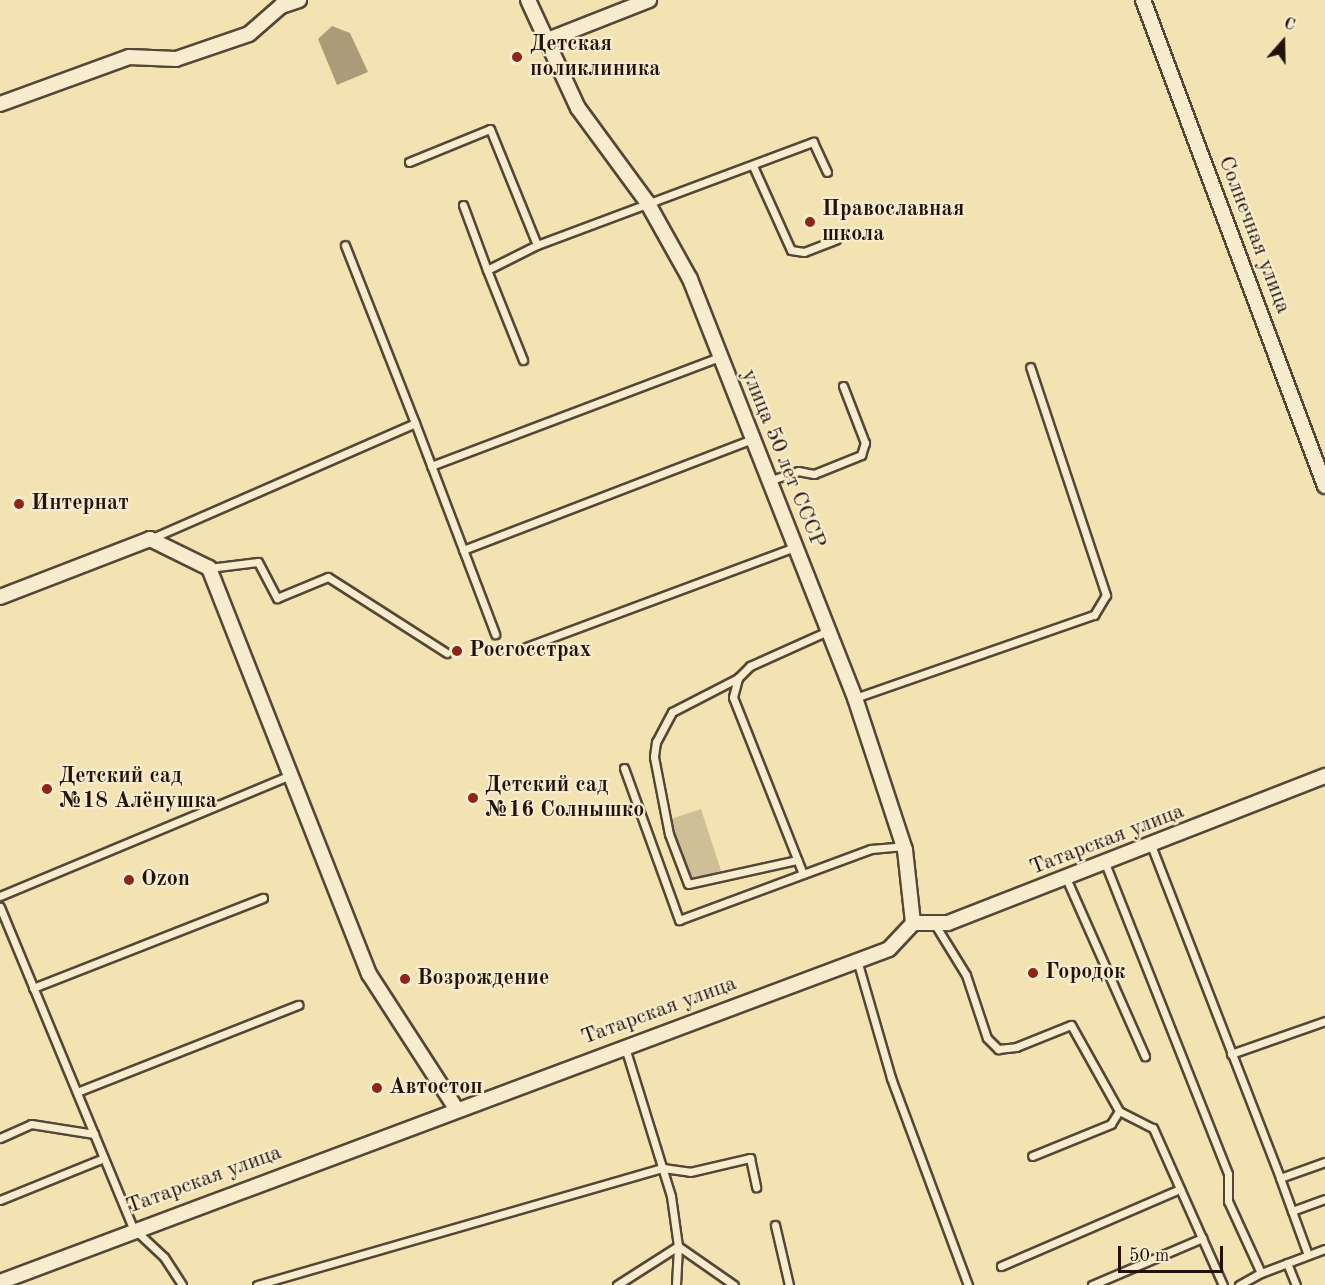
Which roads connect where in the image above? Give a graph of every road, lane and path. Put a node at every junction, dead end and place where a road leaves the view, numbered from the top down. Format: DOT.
graph roads {
  1 [pos="299,0"];
  2 [pos="528,0"];
  3 [pos="649,0"];
  4 [pos="1143,0"];
  5 [pos="545,41"];
  6 [pos="0,105"];
  7 [pos="409,162"];
  8 [pos="753,166"];
  9 [pos="827,172"];
  10 [pos="463,205"];
  11 [pos="650,207"];
  12 [pos="836,240"];
  13 [pos="537,244"];
  14 [pos="345,245"];
  15 [pos="487,270"];
  16 [pos="720,357"];
  17 [pos="523,360"];
  18 [pos="1030,367"];
  19 [pos="843,386"];
  20 [pos="415,423"];
  21 [pos="752,439"];
  22 [pos="431,466"];
  23 [pos="768,481"];
  24 [pos="1325,486"];
  25 [pos="150,539"];
  26 [pos="795,547"];
  27 [pos="463,550"];
  28 [pos="209,567"];
  29 [pos="0,597"];
  30 [pos="828,631"];
  31 [pos="495,634"];
  32 [pos="526,647"];
  33 [pos="447,653"];
  34 [pos="738,678"];
  35 [pos="855,698"];
  36 [pos="624,768"];
  37 [pos="291,775"];
  38 [pos="1325,777"];
  39 [pos="1151,845"];
  40 [pos="904,846"];
  41 [pos="797,860"];
  42 [pos="1105,863"];
  43 [pos="803,874"];
  44 [pos="1066,878"];
  45 [pos="0,896"];
  46 [pos="263,898"];
  47 [pos="0,907"];
  48 [pos="913,923"];
  49 [pos="934,923"];
  50 [pos="857,960"];
  51 [pos="33,988"];
  52 [pos="298,1005"];
  53 [pos="1325,1021"];
  54 [pos="625,1047"];
  55 [pos="1231,1054"];
  56 [pos="1145,1056"];
  57 [pos="76,1092"];
  58 [pos="457,1110"];
  59 [pos="1119,1111"];
  60 [pos="94,1134"];
  61 [pos="0,1138"];
  62 [pos="1032,1156"];
  63 [pos="104,1158"];
  64 [pos="1325,1162"];
  65 [pos="663,1168"];
  66 [pos="1280,1178"];
  67 [pos="756,1187"];
  68 [pos="1180,1190"];
  69 [pos="1325,1199"];
  70 [pos="0,1200"];
  71 [pos="1292,1211"];
  72 [pos="775,1225"];
  73 [pos="133,1228"];
  74 [pos="1202,1238"];
  75 [pos="678,1246"];
  76 [pos="1325,1249"];
  77 [pos="1308,1255"];
  78 [pos="1287,1263"];
  79 [pos="1002,1266"];
  80 [pos="1261,1274"];
  81 [pos="0,1282"];
  82 [pos="182,1285"];
  83 [pos="257,1285"];
  84 [pos="617,1285"];
  85 [pos="675,1285"];
  86 [pos="734,1285"];
  87 [pos="789,1285"];
  88 [pos="968,1285"];
  89 [pos="1092,1285"];
  90 [pos="1223,1285"];
  91 [pos="1239,1285"];
  92 [pos="1296,1285"];
  1 -- 6 [label="street"];
  2 -- 5 [label="street, улица 50 лет СССР"];
  3 -- 5 [label="street"];
  4 -- 24 [label="street, Солнечная улица"];
  5 -- 11 [label="street, улица 50 лет СССР"];
  7 -- 13 [label="lane"];
  8 -- 9 [label="lane"];
  8 -- 11 [label="lane"];
  8 -- 12 [label="lane"];
  10 -- 15 [label="lane"];
  11 -- 13 [label="lane"];
  11 -- 16 [label="street, улица 50 лет СССР"];
  13 -- 15 [label="lane"];
  14 -- 20 [label="lane"];
  15 -- 17 [label="lane"];
  16 -- 21 [label="street, улица 50 лет СССР"];
  16 -- 22 [label="lane"];
  18 -- 35 [label="lane"];
  19 -- 23 [label="lane"];
  20 -- 22 [label="lane"];
  20 -- 25 [label="lane"];
  21 -- 23 [label="street, улица 50 лет СССР"];
  21 -- 27 [label="lane"];
  22 -- 27 [label="lane"];
  23 -- 26 [label="street, улица 50 лет СССР"];
  25 -- 28 [label="street"];
  25 -- 29 [label="street"];
  26 -- 30 [label="street, улица 50 лет СССР"];
  26 -- 32 [label="lane"];
  27 -- 31 [label="lane"];
  28 -- 33 [label="lane"];
  28 -- 37 [label="street"];
  30 -- 34 [label="lane"];
  30 -- 35 [label="street, улица 50 лет СССР"];
  34 -- 41 [label="lane"];
  34 -- 41 [label="lane"];
  35 -- 40 [label="street, улица 50 лет СССР"];
  36 -- 43 [label="lane"];
  37 -- 45 [label="lane"];
  37 -- 58 [label="street"];
  38 -- 39 [label="street, Татарская улица"];
  39 -- 42 [label="street, Татарская улица"];
  39 -- 55 [label="lane"];
  40 -- 43 [label="lane"];
  40 -- 48 [label="street, улица 50 лет СССР"];
  41 -- 43 [label="lane"];
  42 -- 44 [label="street, Татарская улица"];
  42 -- 80 [label="lane"];
  44 -- 49 [label="street, Татарская улица"];
  44 -- 56 [label="lane"];
  46 -- 51 [label="lane"];
  47 -- 51 [label="lane"];
  48 -- 49 [label="street, Татарская улица"];
  48 -- 50 [label="street, Татарская улица"];
  49 -- 59 [label="lane"];
  50 -- 54 [label="street, Татарская улица"];
  50 -- 88 [label="lane"];
  51 -- 57 [label="lane"];
  52 -- 57 [label="lane"];
  53 -- 55 [label="lane"];
  54 -- 58 [label="street, Татарская улица"];
  54 -- 65 [label="lane"];
  55 -- 66 [label="lane"];
  57 -- 60 [label="lane"];
  58 -- 73 [label="street, Татарская улица"];
  59 -- 62 [label="lane"];
  59 -- 68 [label="lane"];
  60 -- 61 [label="lane"];
  60 -- 63 [label="lane"];
  63 -- 70 [label="lane"];
  63 -- 73 [label="lane"];
  64 -- 66 [label="lane"];
  65 -- 67 [label="lane"];
  65 -- 75 [label="lane"];
  65 -- 83 [label="lane"];
  66 -- 71 [label="lane"];
  68 -- 74 [label="lane"];
  68 -- 79 [label="lane"];
  69 -- 71 [label="lane"];
  71 -- 77 [label="lane"];
  72 -- 87 [label="lane"];
  73 -- 81 [label="street, Татарская улица"];
  73 -- 82 [label="lane"];
  74 -- 89 [label="lane"];
  74 -- 90 [label="lane"];
  75 -- 84 [label="lane"];
  75 -- 85 [label="lane"];
  75 -- 86 [label="lane"];
  76 -- 77 [label="lane"];
  77 -- 78 [label="lane"];
  78 -- 80 [label="lane"];
  78 -- 92 [label="lane"];
  80 -- 91 [label="lane"];
}
